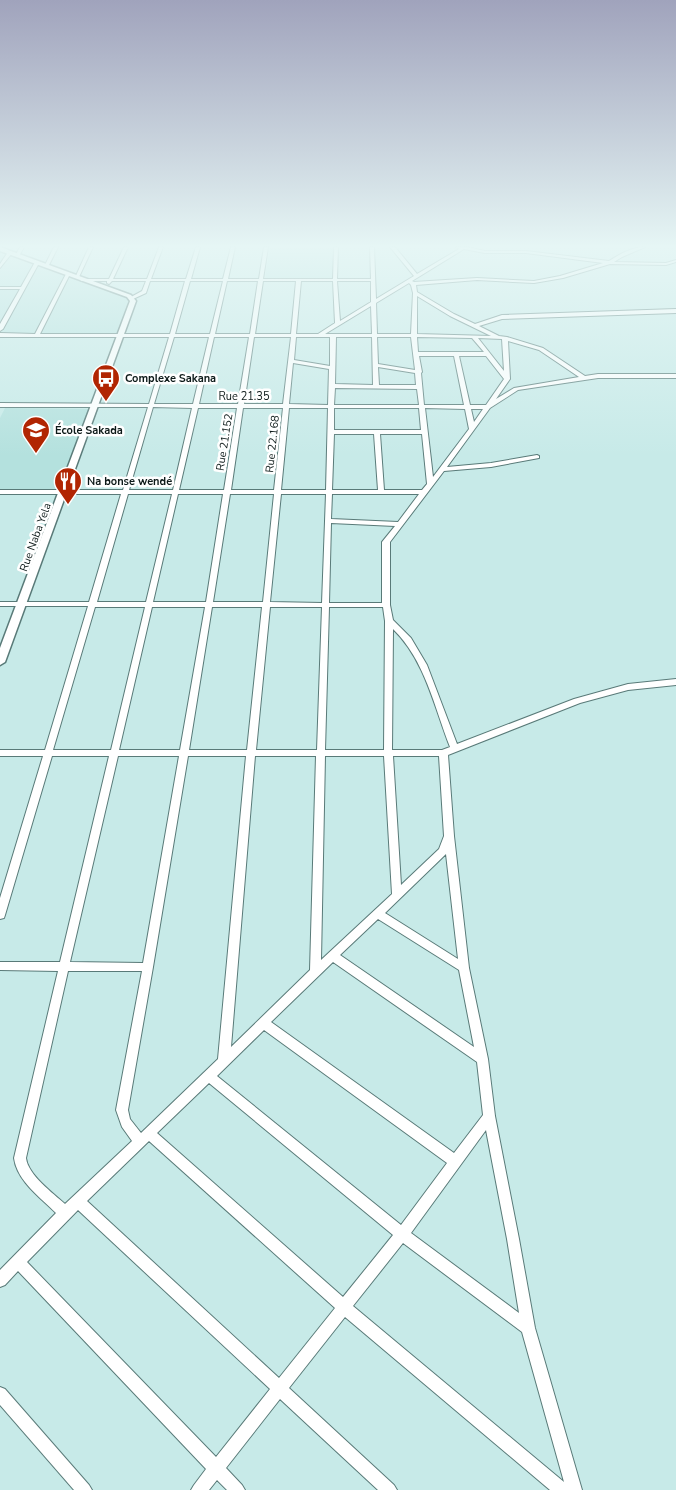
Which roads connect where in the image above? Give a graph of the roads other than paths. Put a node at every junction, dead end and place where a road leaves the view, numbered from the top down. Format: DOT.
graph roads {
  1 [pos="6,317"];
  2 [pos="46,317"];
  3 [pos="128,317"];
  4 [pos="177,317"];
  5 [pos="216,317"];
  6 [pos="255,317"];
  7 [pos="295,317"];
  8 [pos="337,317"];
  9 [pos="351,317"];
  10 [pos="373,317"];
  11 [pos="414,317"];
  12 [pos="456,317"];
  13 [pos="516,317"];
  14 [pos="338,325"];
  15 [pos="477,325"];
  16 [pos="0,328"];
  17 [pos="0,335"];
  18 [pos="36,336"];
  19 [pos="121,336"];
  20 [pos="171,336"];
  21 [pos="211,336"];
  22 [pos="251,336"];
  23 [pos="293,336"];
  24 [pos="318,336"];
  25 [pos="474,336"];
  26 [pos="333,337"];
  27 [pos="374,337"];
  28 [pos="414,337"];
  29 [pos="504,338"];
  30 [pos="417,354"];
  31 [pos="456,354"];
  32 [pos="486,354"];
  33 [pos="291,361"];
  34 [pos="375,365"];
  35 [pos="332,368"];
  36 [pos="419,372"];
  37 [pos="676,376"];
  38 [pos="584,378"];
  39 [pos="507,379"];
  40 [pos="332,386"];
  41 [pos="376,386"];
  42 [pos="420,387"];
  43 [pos="0,406"];
  44 [pos="95,406"];
  45 [pos="151,406"];
  46 [pos="195,406"];
  47 [pos="240,406"];
  48 [pos="286,406"];
  49 [pos="332,406"];
  50 [pos="422,406"];
  51 [pos="467,407"];
  52 [pos="488,407"];
  53 [pos="472,429"];
  54 [pos="331,432"];
  55 [pos="377,432"];
  56 [pos="425,432"];
  57 [pos="537,457"];
  58 [pos="441,469"];
  59 [pos="430,483"];
  60 [pos="126,491"];
  61 [pos="176,491"];
  62 [pos="2,492"];
  63 [pos="64,492"];
  64 [pos="226,492"];
  65 [pos="277,492"];
  66 [pos="424,492"];
  67 [pos="329,493"];
  68 [pos="381,493"];
  69 [pos="0,500"];
  70 [pos="329,521"];
  71 [pos="399,524"];
  72 [pos="0,604"];
  73 [pos="22,604"];
  74 [pos="92,604"];
  75 [pos="150,604"];
  76 [pos="209,605"];
  77 [pos="267,605"];
  78 [pos="386,605"];
  79 [pos="325,606"];
  80 [pos="389,620"];
  81 [pos="0,662"];
  82 [pos="676,682"];
  83 [pos="455,748"];
  84 [pos="0,753"];
  85 [pos="48,753"];
  86 [pos="115,753"];
  87 [pos="183,753"];
  88 [pos="443,753"];
  89 [pos="251,754"];
  90 [pos="320,754"];
  91 [pos="388,754"];
  92 [pos="449,836"];
  93 [pos="396,894"];
  94 [pos="377,913"];
  95 [pos="0,915"];
  96 [pos="333,956"];
  97 [pos="0,966"];
  98 [pos="66,966"];
  99 [pos="148,967"];
  100 [pos="464,968"];
  101 [pos="315,972"];
  102 [pos="263,1023"];
  103 [pos="482,1059"];
  104 [pos="224,1062"];
  105 [pos="209,1076"];
  106 [pos="489,1116"];
  107 [pos="144,1137"];
  108 [pos="456,1162"];
  109 [pos="79,1202"];
  110 [pos="66,1213"];
  111 [pos="402,1234"];
  112 [pos="18,1262"];
  113 [pos="0,1280"];
  114 [pos="344,1307"];
  115 [pos="528,1328"];
  116 [pos="280,1388"];
  117 [pos="0,1394"];
  118 [pos="216,1469"];
  119 [pos="84,1490"];
  120 [pos="199,1490"];
  121 [pos="236,1490"];
  122 [pos="389,1490"];
  123 [pos="562,1490"];
  124 [pos="574,1490"];
  1 -- 16 [label="street"];
  2 -- 18 [label="street"];
  3 -- 19 [label="street, Rue Naba Yela"];
  4 -- 20 [label="street"];
  5 -- 21 [label="street"];
  6 -- 22 [label="street, Rue 21.152"];
  7 -- 23 [label="street, Rue 22.168"];
  8 -- 14 [label="street"];
  9 -- 14 [label="street"];
  10 -- 27 [label="street"];
  11 -- 28 [label="street"];
  12 -- 15 [label="street"];
  13 -- 15 [label="street"];
  14 -- 24 [label="street"];
  15 -- 29 [label="street"];
  17 -- 18 [label="street"];
  18 -- 19 [label="street"];
  19 -- 20 [label="street"];
  19 -- 44 [label="street, Rue Naba Yela"];
  20 -- 21 [label="street"];
  20 -- 45 [label="street"];
  21 -- 22 [label="street"];
  21 -- 46 [label="street"];
  22 -- 23 [label="street"];
  22 -- 47 [label="street, Rue 21.152"];
  23 -- 24 [label="street"];
  23 -- 33 [label="street, Rue 22.168"];
  24 -- 26 [label="street"];
  25 -- 28 [label="street"];
  25 -- 29 [label="street"];
  25 -- 32 [label="street"];
  26 -- 27 [label="street"];
  26 -- 35 [label="street"];
  27 -- 28 [label="street"];
  27 -- 34 [label="street"];
  28 -- 30 [label="street"];
  29 -- 38 [label="street"];
  29 -- 39 [label="street"];
  30 -- 31 [label="street"];
  30 -- 36 [label="street"];
  31 -- 32 [label="street"];
  31 -- 51 [label="street"];
  32 -- 39 [label="street"];
  33 -- 35 [label="street"];
  33 -- 48 [label="street, Rue 22.168"];
  34 -- 36 [label="street"];
  34 -- 41 [label="street"];
  35 -- 40 [label="street"];
  36 -- 42 [label="street"];
  37 -- 38 [label="street"];
  38 -- 52 [label="street"];
  39 -- 52 [label="street"];
  40 -- 41 [label="street"];
  40 -- 49 [label="street"];
  41 -- 42 [label="street"];
  42 -- 50 [label="street"];
  43 -- 44 [label="street, Rue 21.35"];
  44 -- 45 [label="street, Rue 21.35"];
  44 -- 63 [label="street, Rue Naba Yela"];
  45 -- 46 [label="street, Rue 21.35"];
  45 -- 60 [label="street"];
  46 -- 47 [label="street, Rue 21.35"];
  46 -- 61 [label="street"];
  47 -- 48 [label="street, Rue 21.35"];
  47 -- 64 [label="street, Rue 21.152"];
  48 -- 49 [label="street, Rue 21.35"];
  48 -- 65 [label="street, Rue 22.168"];
  49 -- 50 [label="street, Rue 21.35"];
  49 -- 54 [label="street"];
  50 -- 51 [label="street, Rue 21.35"];
  50 -- 56 [label="street"];
  51 -- 52 [label="street, Rue 21.35"];
  51 -- 53 [label="street"];
  52 -- 53 [label="street"];
  53 -- 58 [label="street"];
  54 -- 55 [label="street"];
  54 -- 67 [label="street"];
  55 -- 56 [label="street"];
  55 -- 68 [label="street"];
  56 -- 59 [label="street"];
  57 -- 58 [label="street"];
  58 -- 59 [label="street"];
  59 -- 66 [label="street"];
  60 -- 61 [label="street"];
  60 -- 63 [label="street"];
  60 -- 74 [label="street"];
  61 -- 64 [label="street"];
  61 -- 75 [label="street"];
  62 -- 63 [label="street"];
  62 -- 69 [label="street"];
  63 -- 73 [label="street, Rue Naba Yela"];
  64 -- 65 [label="street"];
  64 -- 76 [label="street"];
  65 -- 67 [label="street"];
  65 -- 77 [label="street"];
  66 -- 68 [label="street"];
  66 -- 71 [label="street"];
  67 -- 68 [label="street"];
  67 -- 70 [label="street"];
  70 -- 71 [label="street"];
  70 -- 79 [label="street"];
  71 -- 78 [label="street"];
  72 -- 73 [label="street"];
  73 -- 74 [label="street"];
  73 -- 81 [label="street, Rue Naba Yela"];
  74 -- 75 [label="street"];
  74 -- 85 [label="street"];
  75 -- 76 [label="street"];
  75 -- 86 [label="street"];
  76 -- 77 [label="street"];
  76 -- 87 [label="street"];
  77 -- 79 [label="street"];
  77 -- 89 [label="street"];
  78 -- 79 [label="street"];
  78 -- 80 [label="street"];
  79 -- 90 [label="street"];
  80 -- 83 [label="street"];
  80 -- 91 [label="street"];
  82 -- 83 [label="street"];
  83 -- 88 [label="street"];
  84 -- 85 [label="street"];
  85 -- 86 [label="street"];
  85 -- 95 [label="street"];
  86 -- 87 [label="street"];
  86 -- 98 [label="street"];
  87 -- 89 [label="street"];
  87 -- 99 [label="street"];
  88 -- 91 [label="street"];
  88 -- 92 [label="street"];
  89 -- 90 [label="street"];
  89 -- 104 [label="street"];
  90 -- 91 [label="street"];
  90 -- 101 [label="street"];
  91 -- 93 [label="street"];
  92 -- 93 [label="street"];
  92 -- 100 [label="street"];
  93 -- 94 [label="street"];
  94 -- 96 [label="street"];
  94 -- 100 [label="street"];
  96 -- 101 [label="street"];
  96 -- 103 [label="street"];
  97 -- 98 [label="street"];
  98 -- 99 [label="street"];
  98 -- 110 [label="street"];
  99 -- 107 [label="street"];
  100 -- 103 [label="street"];
  101 -- 102 [label="street"];
  102 -- 104 [label="street"];
  102 -- 108 [label="street"];
  103 -- 106 [label="street"];
  104 -- 105 [label="street"];
  105 -- 107 [label="street"];
  105 -- 111 [label="street"];
  106 -- 108 [label="street"];
  106 -- 115 [label="street"];
  107 -- 109 [label="street"];
  107 -- 114 [label="street"];
  108 -- 111 [label="street"];
  109 -- 110 [label="street"];
  109 -- 116 [label="street"];
  110 -- 112 [label="street"];
  111 -- 114 [label="street"];
  111 -- 115 [label="street"];
  112 -- 113 [label="street"];
  112 -- 118 [label="street"];
  114 -- 116 [label="street"];
  114 -- 123 [label="street"];
  115 -- 124 [label="street"];
  116 -- 118 [label="street"];
  116 -- 122 [label="street"];
  117 -- 119 [label="street"];
  118 -- 120 [label="street"];
  118 -- 121 [label="street"];
}
